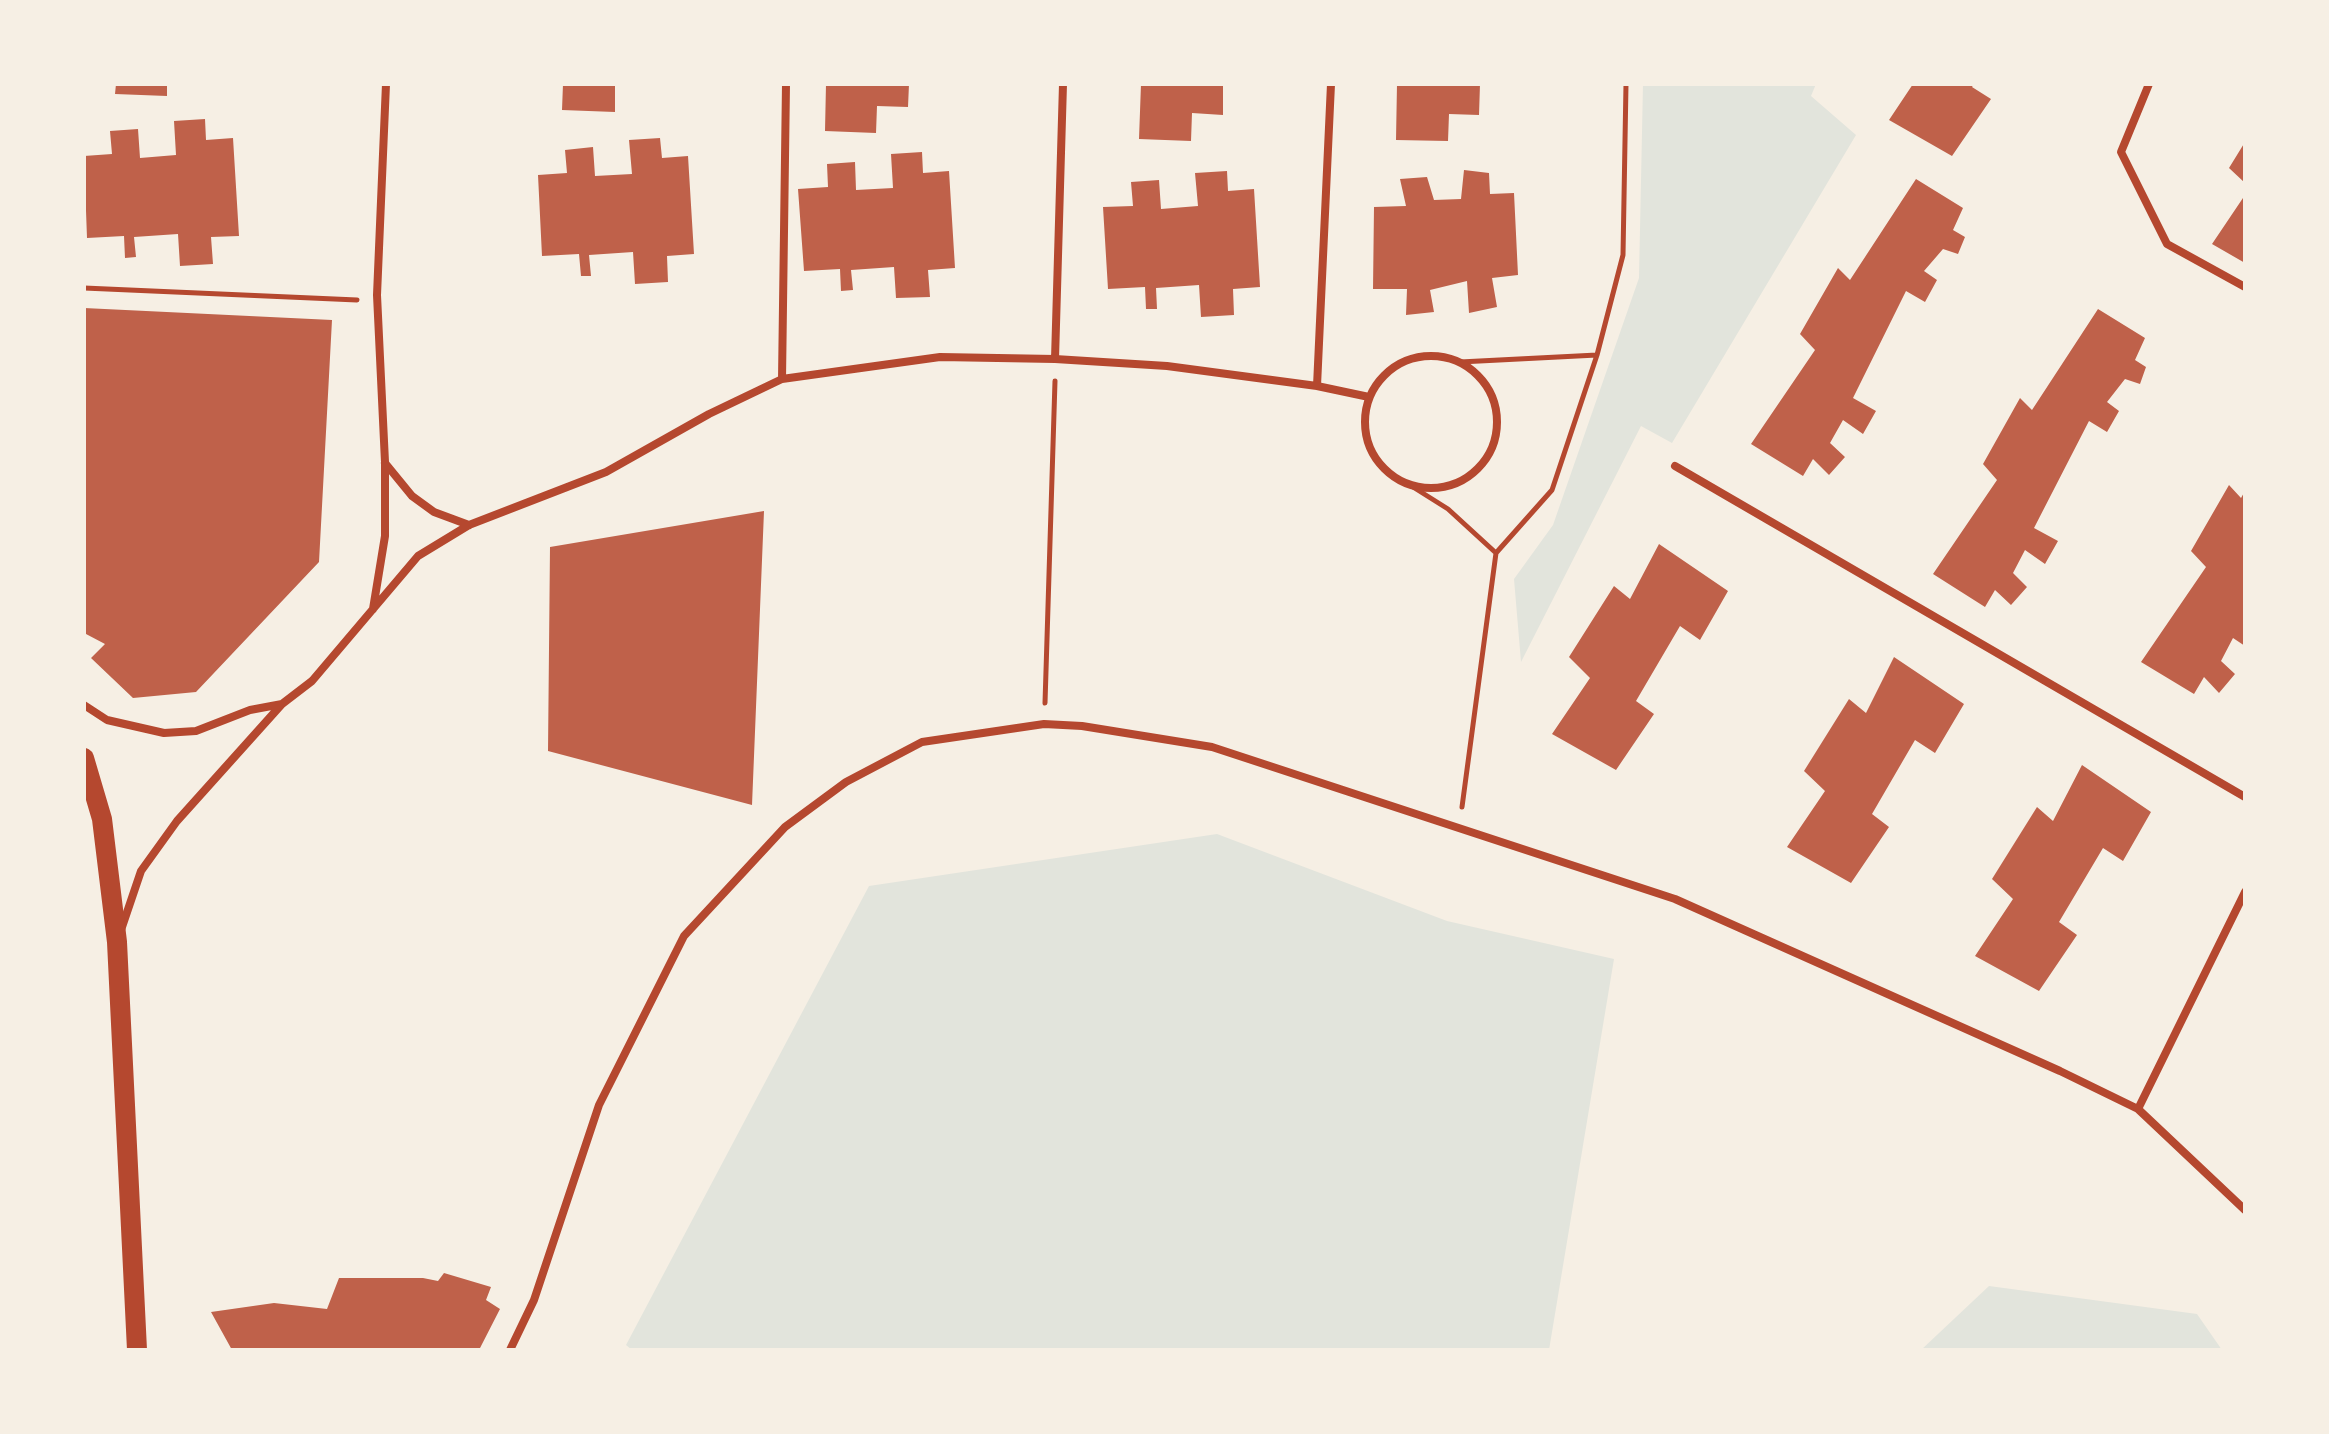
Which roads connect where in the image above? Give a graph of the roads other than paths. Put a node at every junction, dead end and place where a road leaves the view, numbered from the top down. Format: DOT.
graph roads {
  1 [pos="386,84"];
  2 [pos="786,84"];
  3 [pos="1063,84"];
  4 [pos="1331,84"];
  5 [pos="2149,84"];
  6 [pos="2245,287"];
  7 [pos="1055,359"];
  8 [pos="782,379"];
  9 [pos="1317,386"];
  10 [pos="1369,397"];
  11 [pos="385,462"];
  12 [pos="1675,466"];
  13 [pos="469,525"];
  14 [pos="373,610"];
  15 [pos="282,704"];
  16 [pos="84,705"];
  17 [pos="84,758"];
  18 [pos="2245,797"];
  19 [pos="2245,892"];
  20 [pos="117,942"];
  21 [pos="2138,1109"];
  22 [pos="2245,1210"];
  23 [pos="137,1350"];
  24 [pos="510,1350"];
  1 -- 11 [label="street"];
  2 -- 8 [label="street"];
  3 -- 7 [label="street"];
  4 -- 9 [label="street"];
  5 -- 6 [label="street"];
  7 -- 8 [label="street"];
  7 -- 9 [label="street"];
  8 -- 13 [label="street"];
  9 -- 10 [label="street"];
  10 -- 10 [label="street"];
  11 -- 13 [label="street"];
  11 -- 14 [label="street"];
  12 -- 18 [label="street"];
  13 -- 14 [label="street"];
  14 -- 15 [label="street"];
  15 -- 16 [label="street"];
  15 -- 20 [label="street"];
  17 -- 20 [label="main road"];
  19 -- 21 [label="street"];
  20 -- 23 [label="main road"];
  21 -- 22 [label="street"];
  21 -- 24 [label="street"];
}
